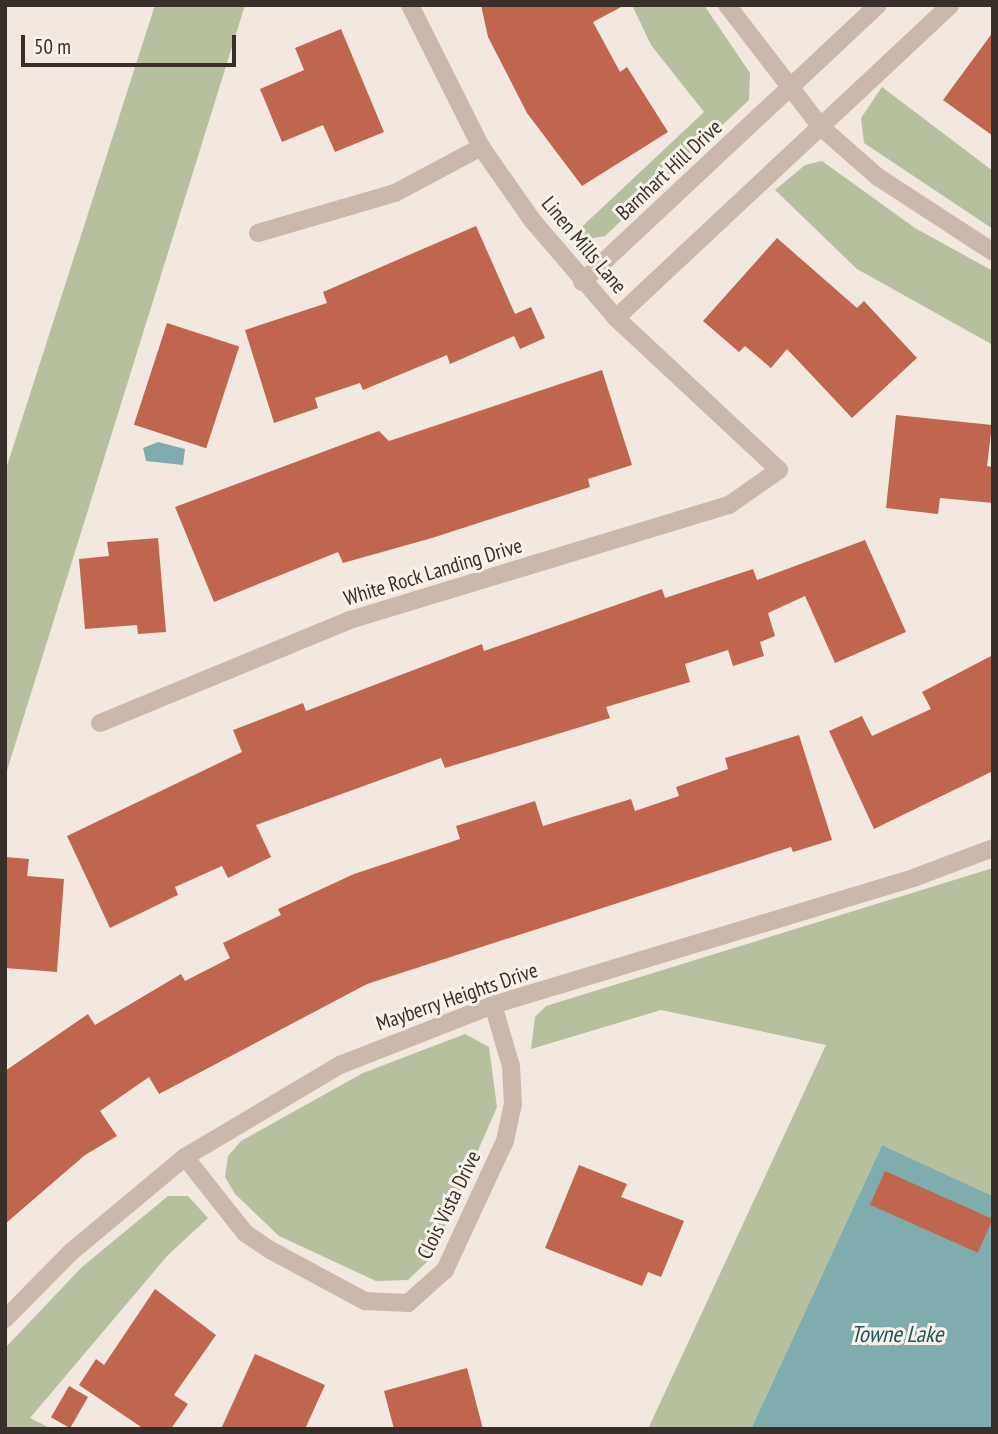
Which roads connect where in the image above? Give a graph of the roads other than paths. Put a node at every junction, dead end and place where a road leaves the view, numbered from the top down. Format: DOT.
graph roads {
  1 [pos="410,5"];
  2 [pos="727,5"];
  3 [pos="878,5"];
  4 [pos="950,5"];
  5 [pos="788,91"];
  6 [pos="821,127"];
  7 [pos="481,147"];
  8 [pos="258,233"];
  9 [pos="993,252"];
  10 [pos="582,282"];
  11 [pos="615,318"];
  12 [pos="779,470"];
  13 [pos="100,723"];
  14 [pos="993,848"];
  15 [pos="493,1005"];
  16 [pos="185,1157"];
  17 [pos="5,1319"];
  1 -- 7 [label="street, Linen Mills Lane"];
  2 -- 5 [label="street"];
  3 -- 5 [label="street, Barnhart Hill Drive"];
  4 -- 6 [label="street"];
  5 -- 6 [label="street"];
  5 -- 10 [label="street, Barnhart Hill Drive"];
  6 -- 9 [label="street"];
  6 -- 11 [label="street"];
  7 -- 8 [label="street"];
  7 -- 10 [label="street, Linen Mills Lane"];
  10 -- 11 [label="street, Linen Mills Lane"];
  11 -- 12 [label="street, Linen Mills Lane"];
  12 -- 13 [label="street, White Rock Landing Drive"];
  14 -- 15 [label="street, Mayberry Heights Drive"];
  15 -- 16 [label="street, Mayberry Heights Drive"];
  15 -- 16 [label="street, Clois Vista Drive"];
  16 -- 17 [label="street, Mayberry Heights Drive"];
}
